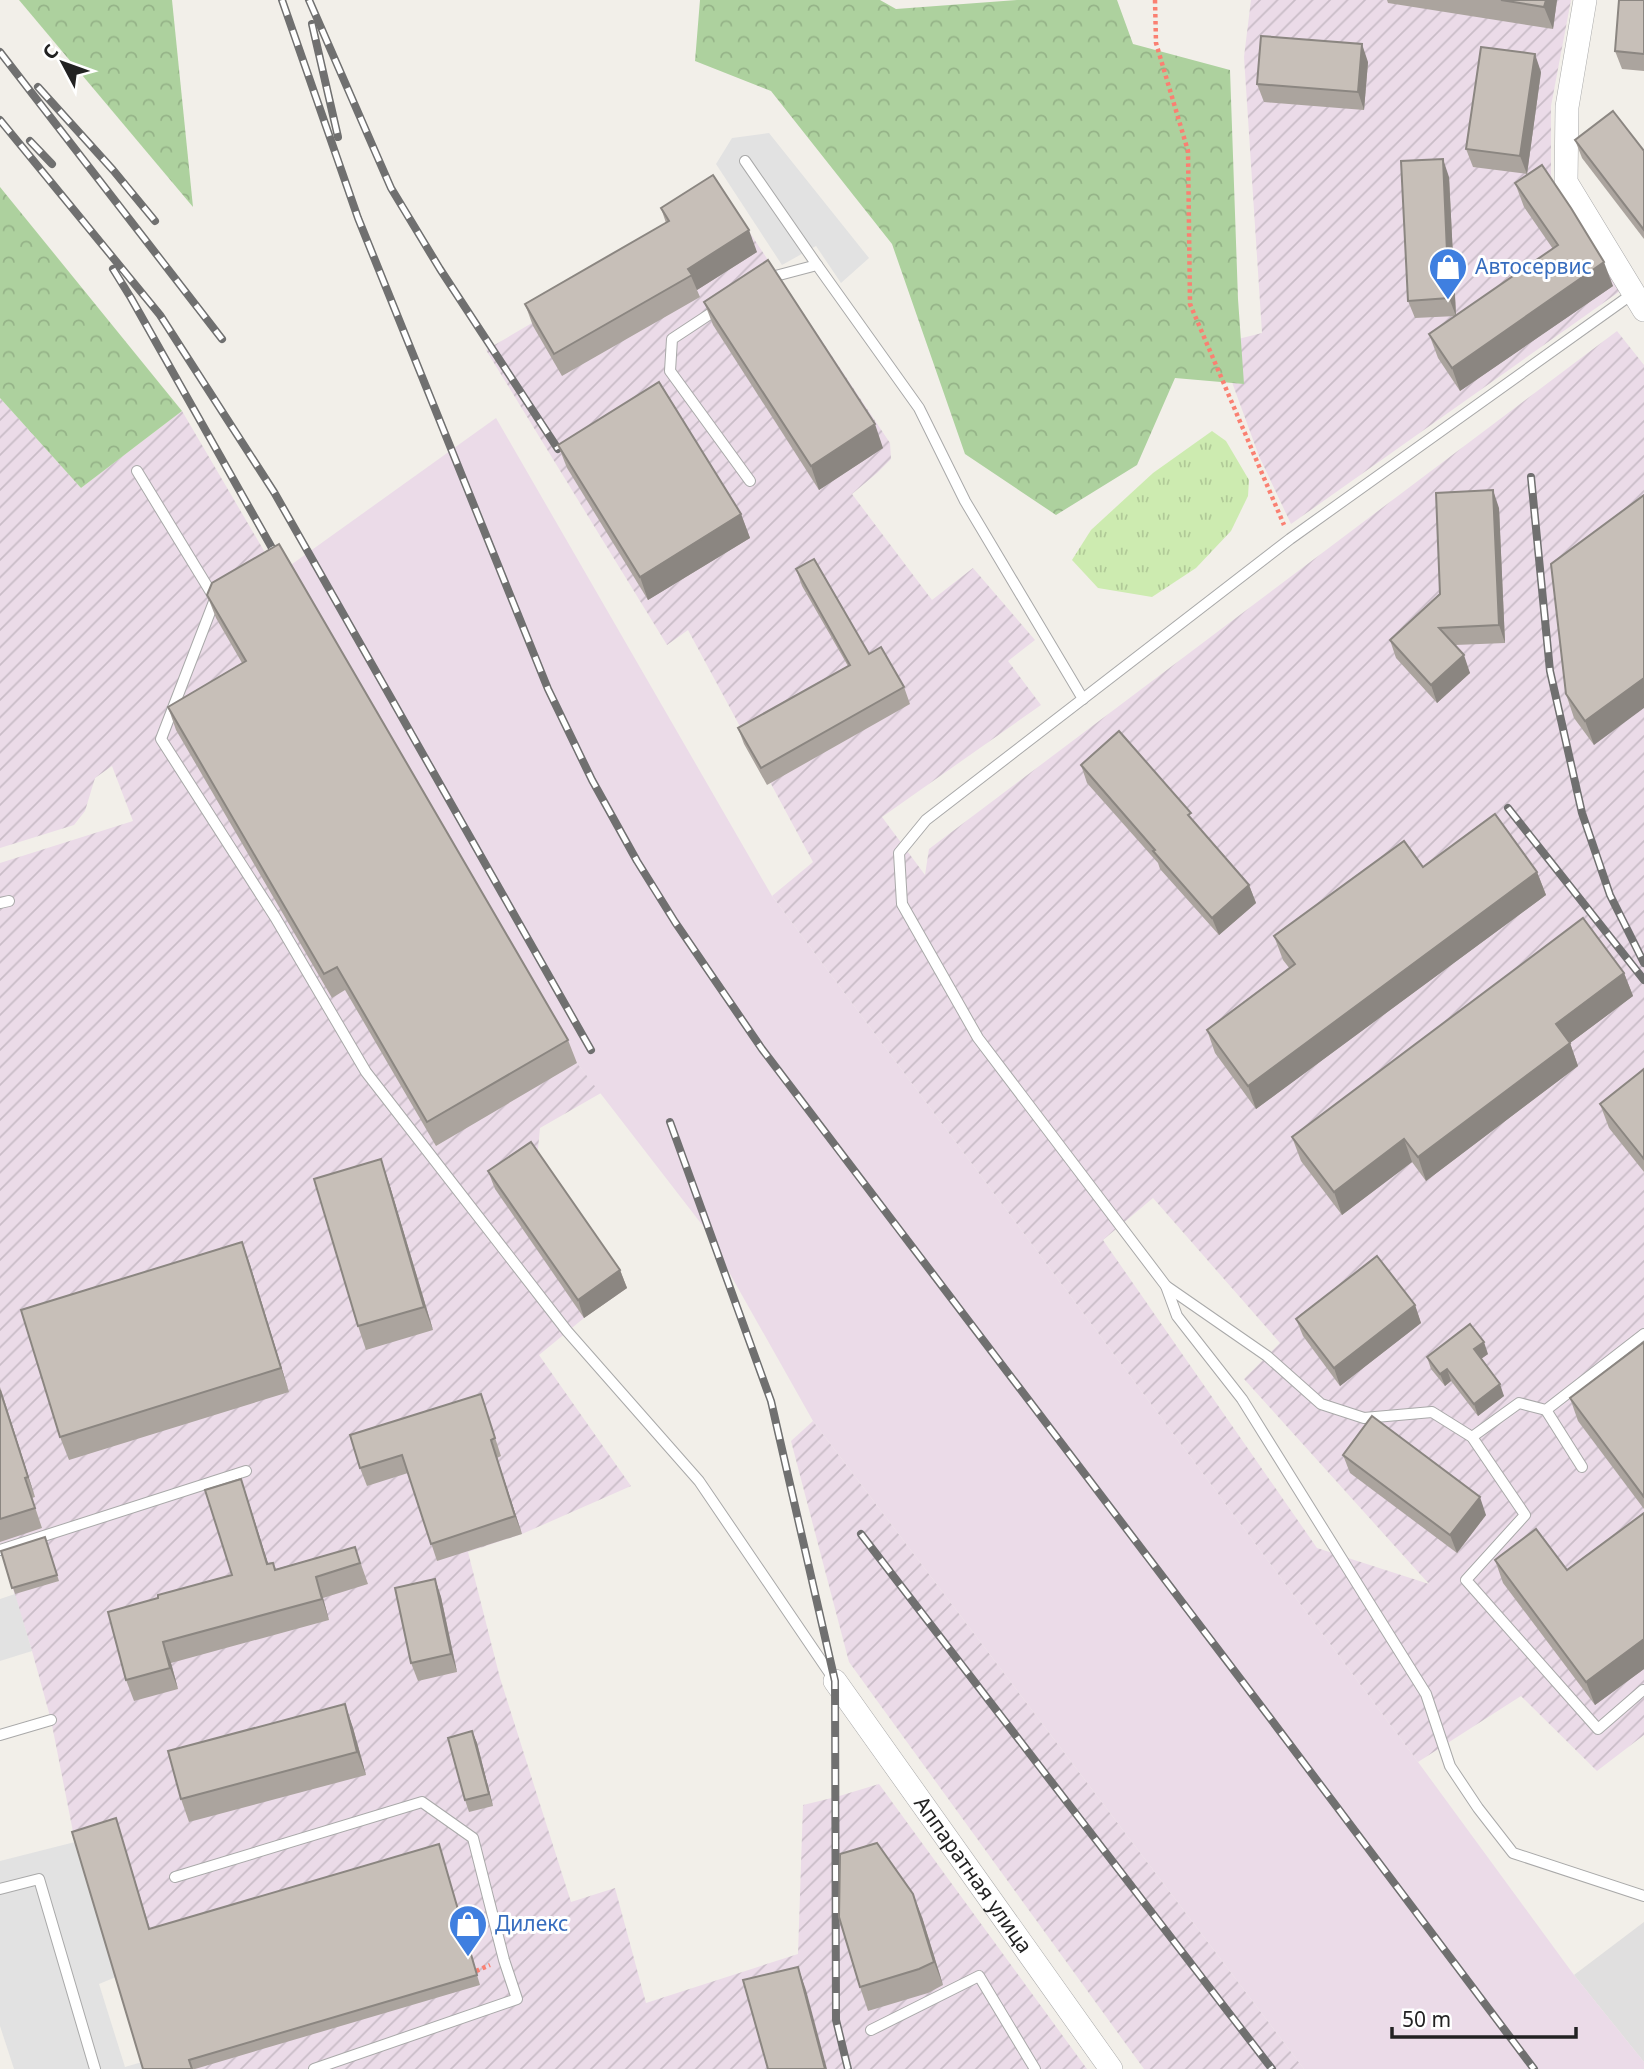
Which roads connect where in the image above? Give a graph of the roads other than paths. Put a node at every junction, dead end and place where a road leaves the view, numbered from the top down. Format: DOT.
graph roads {
  1 [pos="1585,0"];
  2 [pos="745,160"];
  3 [pos="817,265"];
  4 [pos="758,280"];
  5 [pos="1641,301"];
  6 [pos="726,302"];
  7 [pos="137,471"];
  8 [pos="750,481"];
  9 [pos="1083,699"];
  10 [pos="1166,1286"];
  11 [pos="1644,1334"];
  12 [pos="1546,1410"];
  13 [pos="1472,1437"];
  14 [pos="1582,1467"];
  15 [pos="246,1471"];
  16 [pos="0,1550"];
  17 [pos="835,1681"];
  18 [pos="1643,1690"];
  19 [pos="51,1720"];
  20 [pos="0,1735"];
  21 [pos="175,1877"];
  22 [pos="0,1889"];
  23 [pos="1644,1896"];
  24 [pos="871,2030"];
  25 [pos="95,2069"];
  26 [pos="314,2069"];
  27 [pos="1035,2069"];
  28 [pos="1111,2069"];
  1 -- 5 [label="street"];
  2 -- 3 [label="lane"];
  3 -- 4 [label="lane"];
  3 -- 9 [label="lane"];
  5 -- 9 [label="lane"];
  6 -- 8 [label="lane"];
  7 -- 17 [label="lane"];
  9 -- 10 [label="lane"];
  10 -- 13 [label="lane"];
  10 -- 23 [label="lane"];
  11 -- 12 [label="lane"];
  12 -- 13 [label="lane"];
  12 -- 14 [label="lane"];
  13 -- 18 [label="lane"];
  15 -- 16 [label="lane"];
  17 -- 28 [label="street, Аппаратная улица"];
  19 -- 20 [label="lane"];
  21 -- 26 [label="lane"];
  22 -- 25 [label="lane"];
  24 -- 27 [label="lane"];
}
